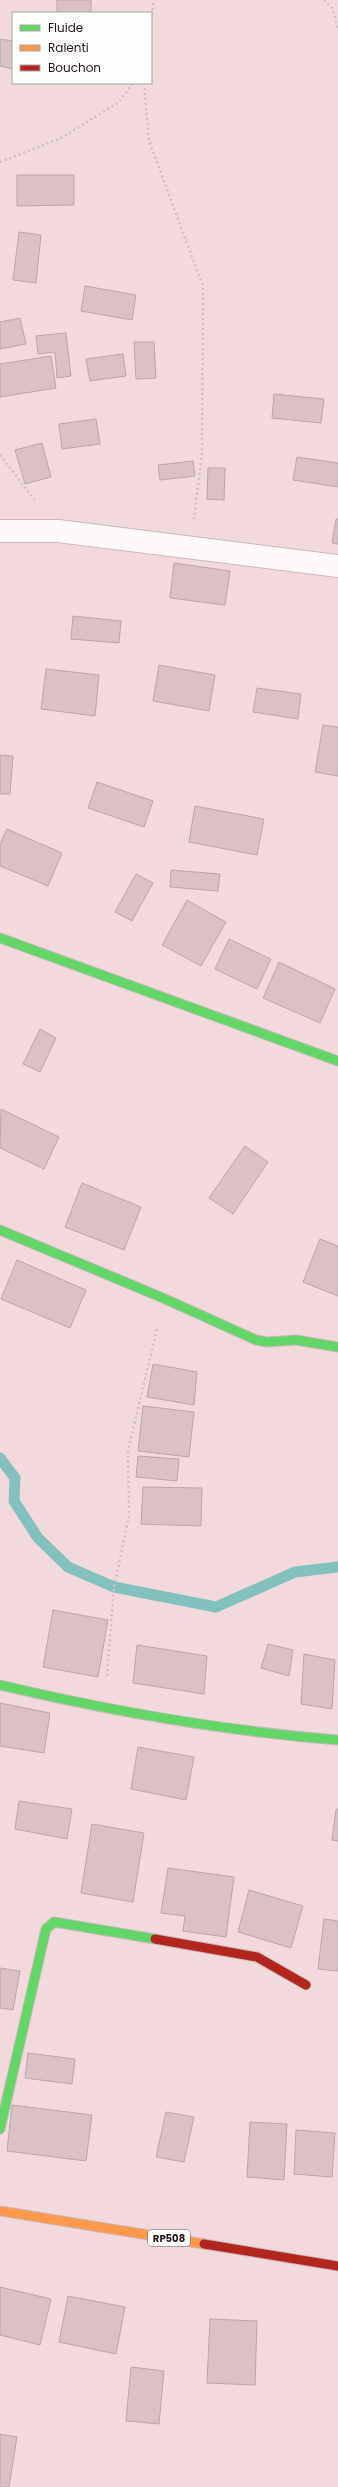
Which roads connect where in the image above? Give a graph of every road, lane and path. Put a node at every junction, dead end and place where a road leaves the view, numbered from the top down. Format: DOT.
graph roads {
  1 [pos="154,0"];
  2 [pos="324,0"];
  3 [pos="152,13"];
  4 [pos="338,30"];
  5 [pos="132,84"];
  6 [pos="144,84"];
  7 [pos="0,162"];
  8 [pos="0,455"];
  9 [pos="0,531"];
  10 [pos="58,531"];
  11 [pos="190,547"];
  12 [pos="338,566"];
  13 [pos="0,938"];
  14 [pos="338,1061"];
  15 [pos="0,1230"];
  16 [pos="163,1298"];
  17 [pos="338,1346"];
  18 [pos="0,1685"];
  19 [pos="102,1706"];
  20 [pos="338,1740"];
  21 [pos="306,1985"];
  22 [pos="0,2129"];
  23 [pos="0,2211"];
  24 [pos="338,2266"];
  1 -- 3 [label="path"];
  2 -- 4 [label="path"];
  5 -- 7 [label="path"];
  6 -- 11 [label="path"];
  8 -- 10 [label="path"];
  9 -- 10 [label="street"];
  10 -- 11 [label="street"];
  11 -- 12 [label="street"];
  13 -- 14 [label="street"];
  15 -- 16 [label="street"];
  16 -- 17 [label="street"];
  16 -- 19 [label="path"];
  18 -- 19 [label="street"];
  19 -- 20 [label="street"];
  21 -- 22 [label="street"];
  23 -- 24 [label="street, RP508"];
}
